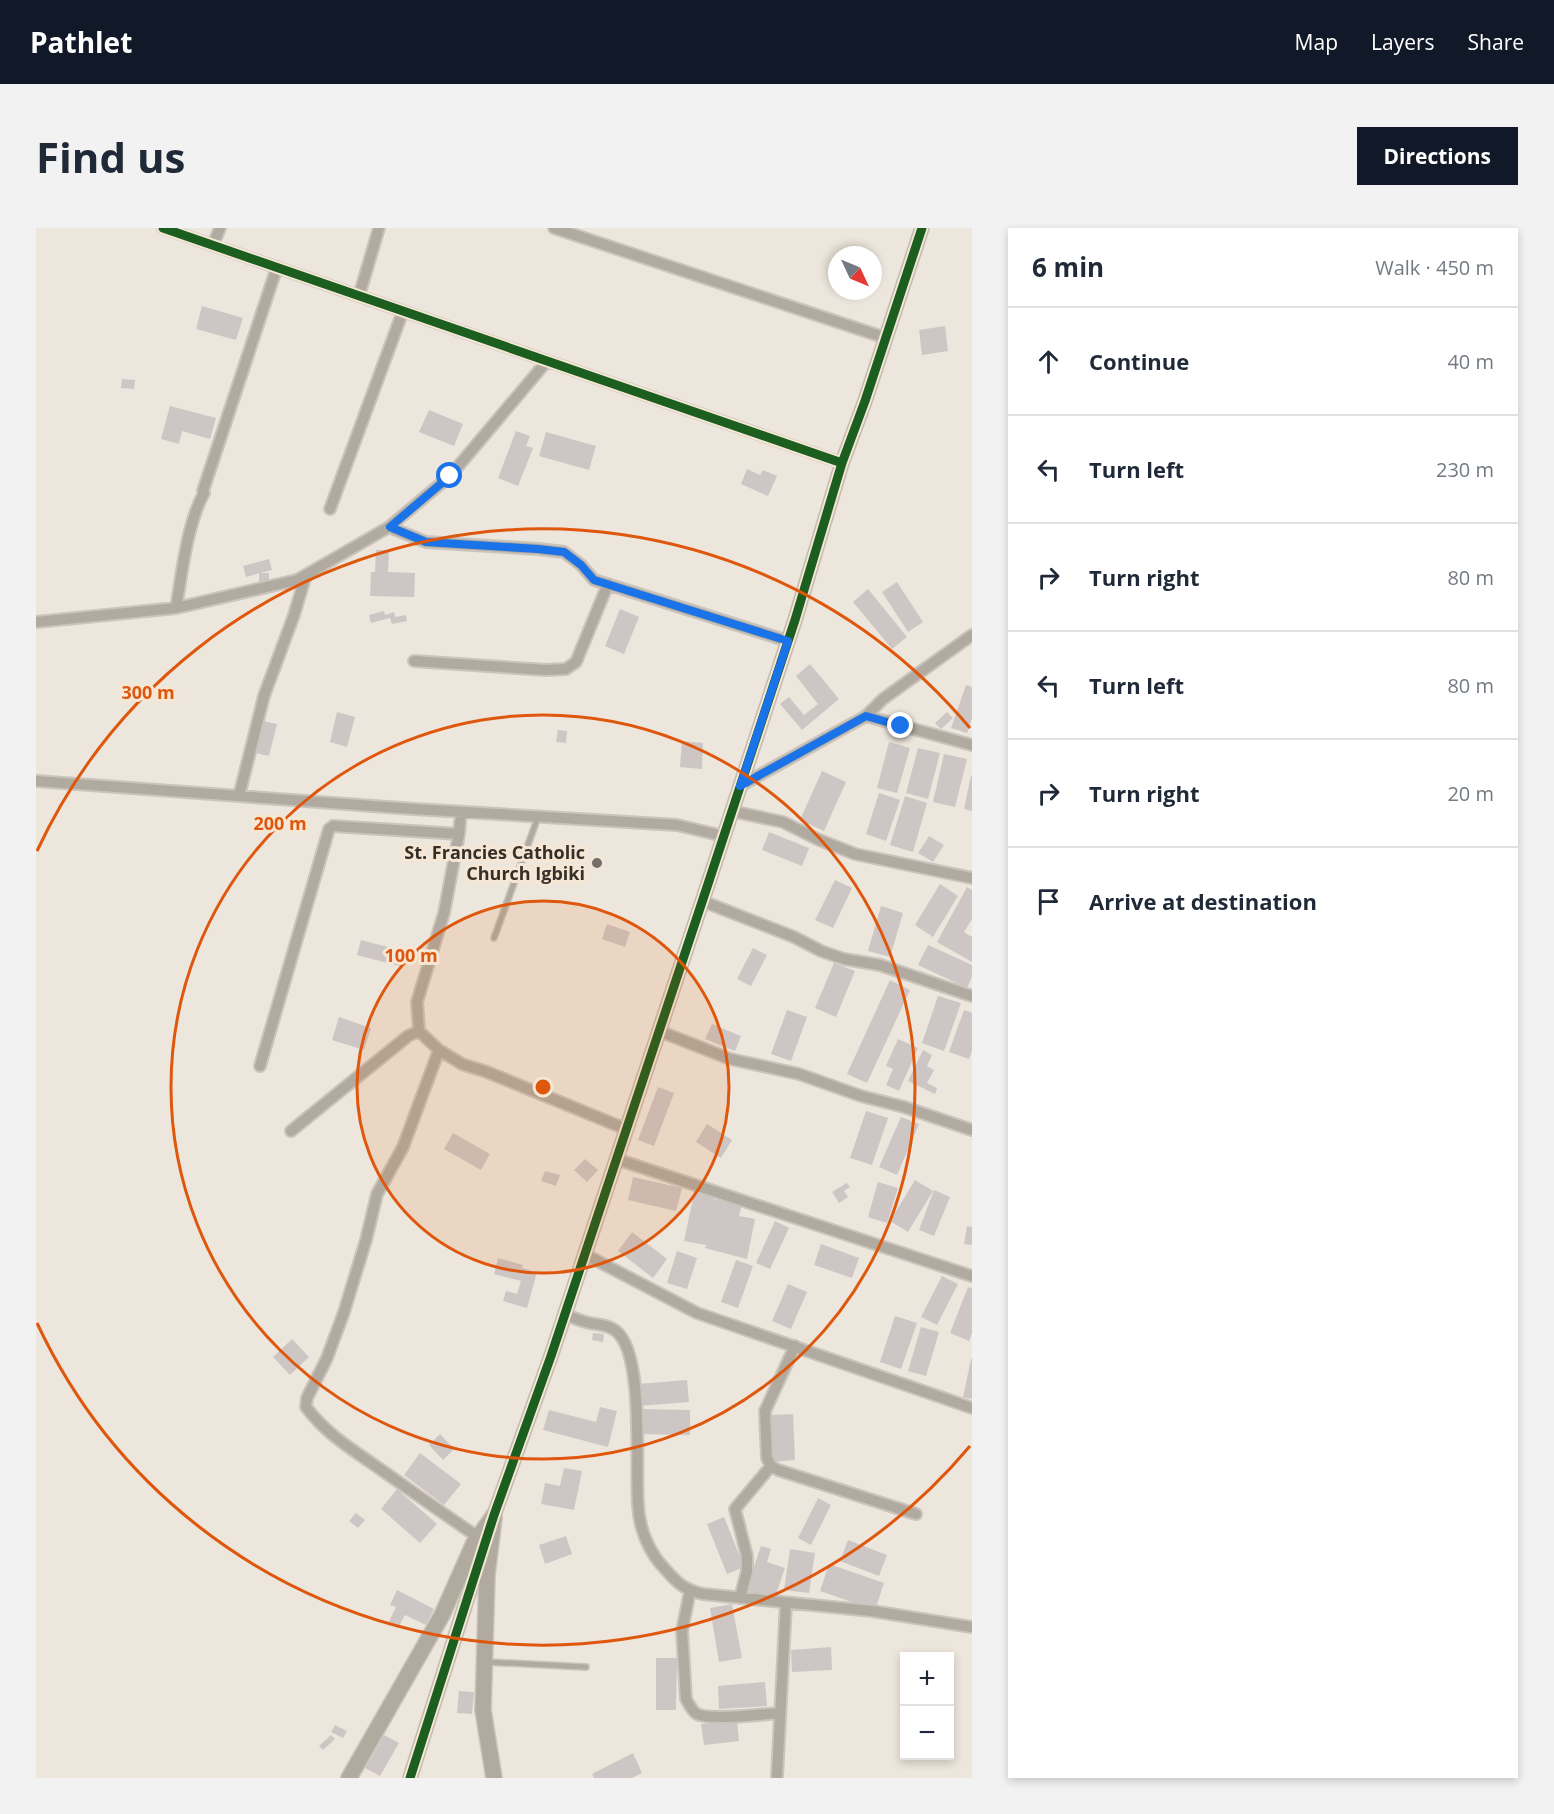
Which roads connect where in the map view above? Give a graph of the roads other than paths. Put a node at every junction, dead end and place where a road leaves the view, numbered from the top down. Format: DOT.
graph roads {
  1 [pos="163,228"];
  2 [pos="220,228"];
  3 [pos="379,228"];
  4 [pos="554,228"];
  5 [pos="922,228"];
  6 [pos="213,245"];
  7 [pos="277,267"];
  8 [pos="359,296"];
  9 [pos="403,311"];
  10 [pos="886,339"];
  11 [pos="547,361"];
  12 [pos="842,463"];
  13 [pos="330,509"];
  14 [pos="390,527"];
  15 [pos="306,575"];
  16 [pos="608,584"];
  17 [pos="176,608"];
  18 [pos="36,622"];
  19 [pos="972,635"];
  20 [pos="788,641"];
  21 [pos="414,661"];
  22 [pos="866,716"];
  23 [pos="972,745"];
  24 [pos="36,781"];
  25 [pos="740,786"];
  26 [pos="238,796"];
  27 [pos="731,811"];
  28 [pos="461,812"];
  29 [pos="538,817"];
  30 [pos="459,834"];
  31 [pos="723,836"];
  32 [pos="972,878"];
  33 [pos="702,901"];
  34 [pos="494,938"];
  35 [pos="972,996"];
  36 [pos="419,1031"];
  37 [pos="658,1031"];
  38 [pos="439,1050"];
  39 [pos="260,1066"];
  40 [pos="626,1129"];
  41 [pos="291,1131"];
  42 [pos="972,1131"];
  43 [pos="616,1159"];
  44 [pos="584,1254"];
  45 [pos="972,1276"];
  46 [pos="564,1314"];
  47 [pos="795,1346"];
  48 [pos="972,1408"];
  49 [pos="771,1466"];
  50 [pos="494,1515"];
  51 [pos="916,1515"];
  52 [pos="478,1537"];
  53 [pos="690,1591"];
  54 [pos="740,1598"];
  55 [pos="786,1603"];
  56 [pos="972,1627"];
  57 [pos="484,1662"];
  58 [pos="586,1667"];
  59 [pos="780,1713"];
  60 [pos="777,1776"];
  61 [pos="349,1778"];
  62 [pos="410,1778"];
  63 [pos="494,1778"];
  1 -- 6 [label="street"];
  2 -- 6 [label="street"];
  3 -- 8 [label="street"];
  4 -- 10 [label="street"];
  5 -- 10 [label="street"];
  6 -- 7 [label="street"];
  7 -- 8 [label="street"];
  7 -- 17 [label="street"];
  8 -- 9 [label="street"];
  9 -- 11 [label="street"];
  9 -- 13 [label="street"];
  10 -- 12 [label="street"];
  11 -- 12 [label="street"];
  11 -- 14 [label="street"];
  12 -- 20 [label="street"];
  14 -- 15 [label="street"];
  14 -- 16 [label="street"];
  15 -- 17 [label="street"];
  15 -- 26 [label="street"];
  16 -- 20 [label="street"];
  16 -- 21 [label="street"];
  17 -- 18 [label="street"];
  19 -- 22 [label="street"];
  20 -- 25 [label="street"];
  22 -- 23 [label="street"];
  22 -- 25 [label="street"];
  24 -- 26 [label="street"];
  25 -- 27 [label="street"];
  26 -- 28 [label="street"];
  27 -- 31 [label="street"];
  27 -- 32 [label="street"];
  28 -- 29 [label="street"];
  28 -- 30 [label="street"];
  29 -- 31 [label="street"];
  29 -- 34 [label="lane"];
  30 -- 36 [label="street"];
  30 -- 39 [label="street"];
  31 -- 33 [label="street"];
  33 -- 35 [label="street"];
  33 -- 37 [label="street"];
  36 -- 38 [label="street"];
  36 -- 41 [label="street"];
  37 -- 40 [label="street"];
  37 -- 42 [label="street"];
  38 -- 40 [label="street"];
  38 -- 52 [label="street"];
  40 -- 43 [label="street"];
  43 -- 44 [label="street"];
  43 -- 45 [label="street"];
  44 -- 46 [label="street"];
  44 -- 47 [label="street"];
  46 -- 50 [label="street"];
  46 -- 53 [label="street"];
  47 -- 48 [label="street"];
  47 -- 49 [label="street"];
  49 -- 51 [label="street"];
  49 -- 54 [label="street"];
  50 -- 52 [label="main road"];
  50 -- 57 [label="main road"];
  50 -- 62 [label="street"];
  52 -- 61 [label="main road"];
  53 -- 54 [label="street"];
  53 -- 59 [label="street"];
  54 -- 55 [label="street"];
  55 -- 56 [label="street"];
  55 -- 59 [label="street"];
  57 -- 58 [label="lane"];
  57 -- 63 [label="main road"];
  59 -- 60 [label="street"];
}
